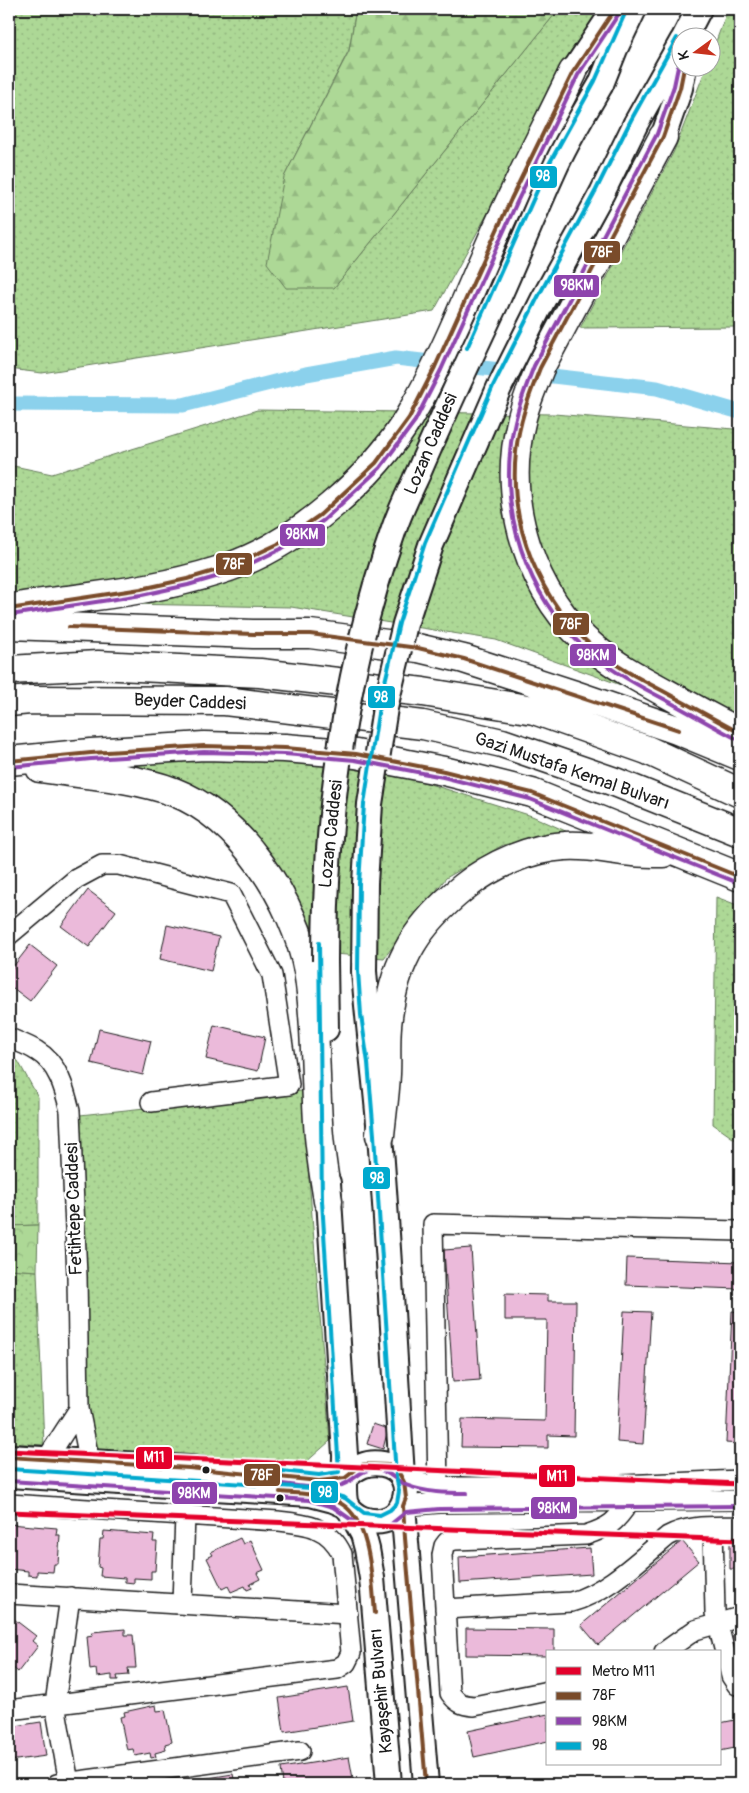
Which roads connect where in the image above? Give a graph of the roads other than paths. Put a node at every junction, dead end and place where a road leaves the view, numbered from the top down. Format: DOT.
graph roads {
  1 [pos="616,9"];
  2 [pos="634,9"];
  3 [pos="672,59"];
  4 [pos="573,72"];
  5 [pos="682,78"];
  6 [pos="663,137"];
  7 [pos="9,609"];
  8 [pos="9,625"];
  9 [pos="9,670"];
  10 [pos="368,685"];
  11 [pos="9,702"];
  12 [pos="370,717"];
  13 [pos="740,733"];
  14 [pos="740,756"];
  15 [pos="9,762"];
  16 [pos="740,793"];
  17 [pos="740,832"];
  18 [pos="685,854"];
  19 [pos="740,877"];
  20 [pos="9,935"];
  21 [pos="9,1038"];
  22 [pos="151,1102"];
  23 [pos="380,1135"];
  24 [pos="328,1201"];
  25 [pos="740,1231"];
  26 [pos="78,1409"];
  27 [pos="9,1458"];
  28 [pos="46,1460"];
  29 [pos="90,1463"];
  30 [pos="9,1475"];
  31 [pos="402,1476"];
  32 [pos="345,1478"];
  33 [pos="740,1480"];
  34 [pos="438,1486"];
  35 [pos="740,1500"];
  36 [pos="630,1501"];
  37 [pos="9,1504"];
  38 [pos="403,1506"];
  39 [pos="349,1509"];
  40 [pos="185,1515"];
  41 [pos="740,1526"];
  42 [pos="713,1527"];
  43 [pos="372,1578"];
  44 [pos="345,1582"];
  45 [pos="9,1594"];
  46 [pos="70,1597"];
  47 [pos="182,1604"];
  48 [pos="445,1609"];
  49 [pos="348,1614"];
  50 [pos="740,1617"];
  51 [pos="717,1623"];
  52 [pos="667,1650"];
  53 [pos="740,1686"];
  54 [pos="546,1691"];
  55 [pos="55,1704"];
  56 [pos="9,1710"];
  57 [pos="300,1751"];
  58 [pos="63,1783"];
  59 [pos="389,1784"];
  60 [pos="426,1784"];
  1 -- 4 [label="main road"];
  2 -- 24 [label="main road, Lozan Caddesi, bridge"];
  3 -- 23 [label="main road, Lozan Caddesi, bridge"];
  4 -- 7 [label="highway"];
  5 -- 6 [label="main road"];
  6 -- 13 [label="highway"];
  8 -- 14 [label="highway"];
  9 -- 10 [label="highway, Beyder Caddesi"];
  10 -- 16 [label="highway, Gazi Mustafa Kemal Bulvarı"];
  11 -- 12 [label="highway, Beyder Caddesi"];
  12 -- 17 [label="highway, Gazi Mustafa Kemal Bulvarı"];
  15 -- 18 [label="highway"];
  15 -- 24 [label="highway"];
  18 -- 19 [label="highway"];
  18 -- 23 [label="highway"];
  20 -- 22 [label="street"];
  21 -- 26 [label="street, Fetihtepe Caddesi"];
  23 -- 31 [label="main road, Lozan Caddesi"];
  24 -- 32 [label="main road, Lozan Caddesi"];
  25 -- 34 [label="street"];
  26 -- 28 [label="street"];
  26 -- 29 [label="street, Fetihtepe Caddesi"];
  27 -- 28 [label="main road"];
  28 -- 29 [label="main road"];
  29 -- 32 [label="main road"];
  30 -- 39 [label="main road"];
  31 -- 32 [label="main road"];
  31 -- 34 [label="street"];
  31 -- 38 [label="main road"];
  32 -- 39 [label="main road"];
  33 -- 34 [label="street"];
  35 -- 36 [label="street"];
  36 -- 38 [label="street"];
  36 -- 48 [label="street"];
  37 -- 40 [label="street"];
  38 -- 39 [label="main road"];
  38 -- 60 [label="main road"];
  39 -- 43 [label="main road, Kayaşehir Bulvarı"];
  40 -- 44 [label="street"];
  40 -- 47 [label="street"];
  41 -- 42 [label="street"];
  42 -- 48 [label="street"];
  42 -- 51 [label="street"];
  43 -- 44 [label="street"];
  43 -- 59 [label="main road, Kayaşehir Bulvarı"];
  44 -- 49 [label="street"];
  45 -- 46 [label="street"];
  46 -- 47 [label="street"];
  46 -- 55 [label="street"];
  47 -- 49 [label="street"];
  48 -- 54 [label="street"];
  49 -- 55 [label="street"];
  50 -- 51 [label="street"];
  51 -- 52 [label="street"];
  51 -- 53 [label="street"];
  55 -- 56 [label="street"];
  55 -- 58 [label="street"];
  57 -- 58 [label="street"];
}
